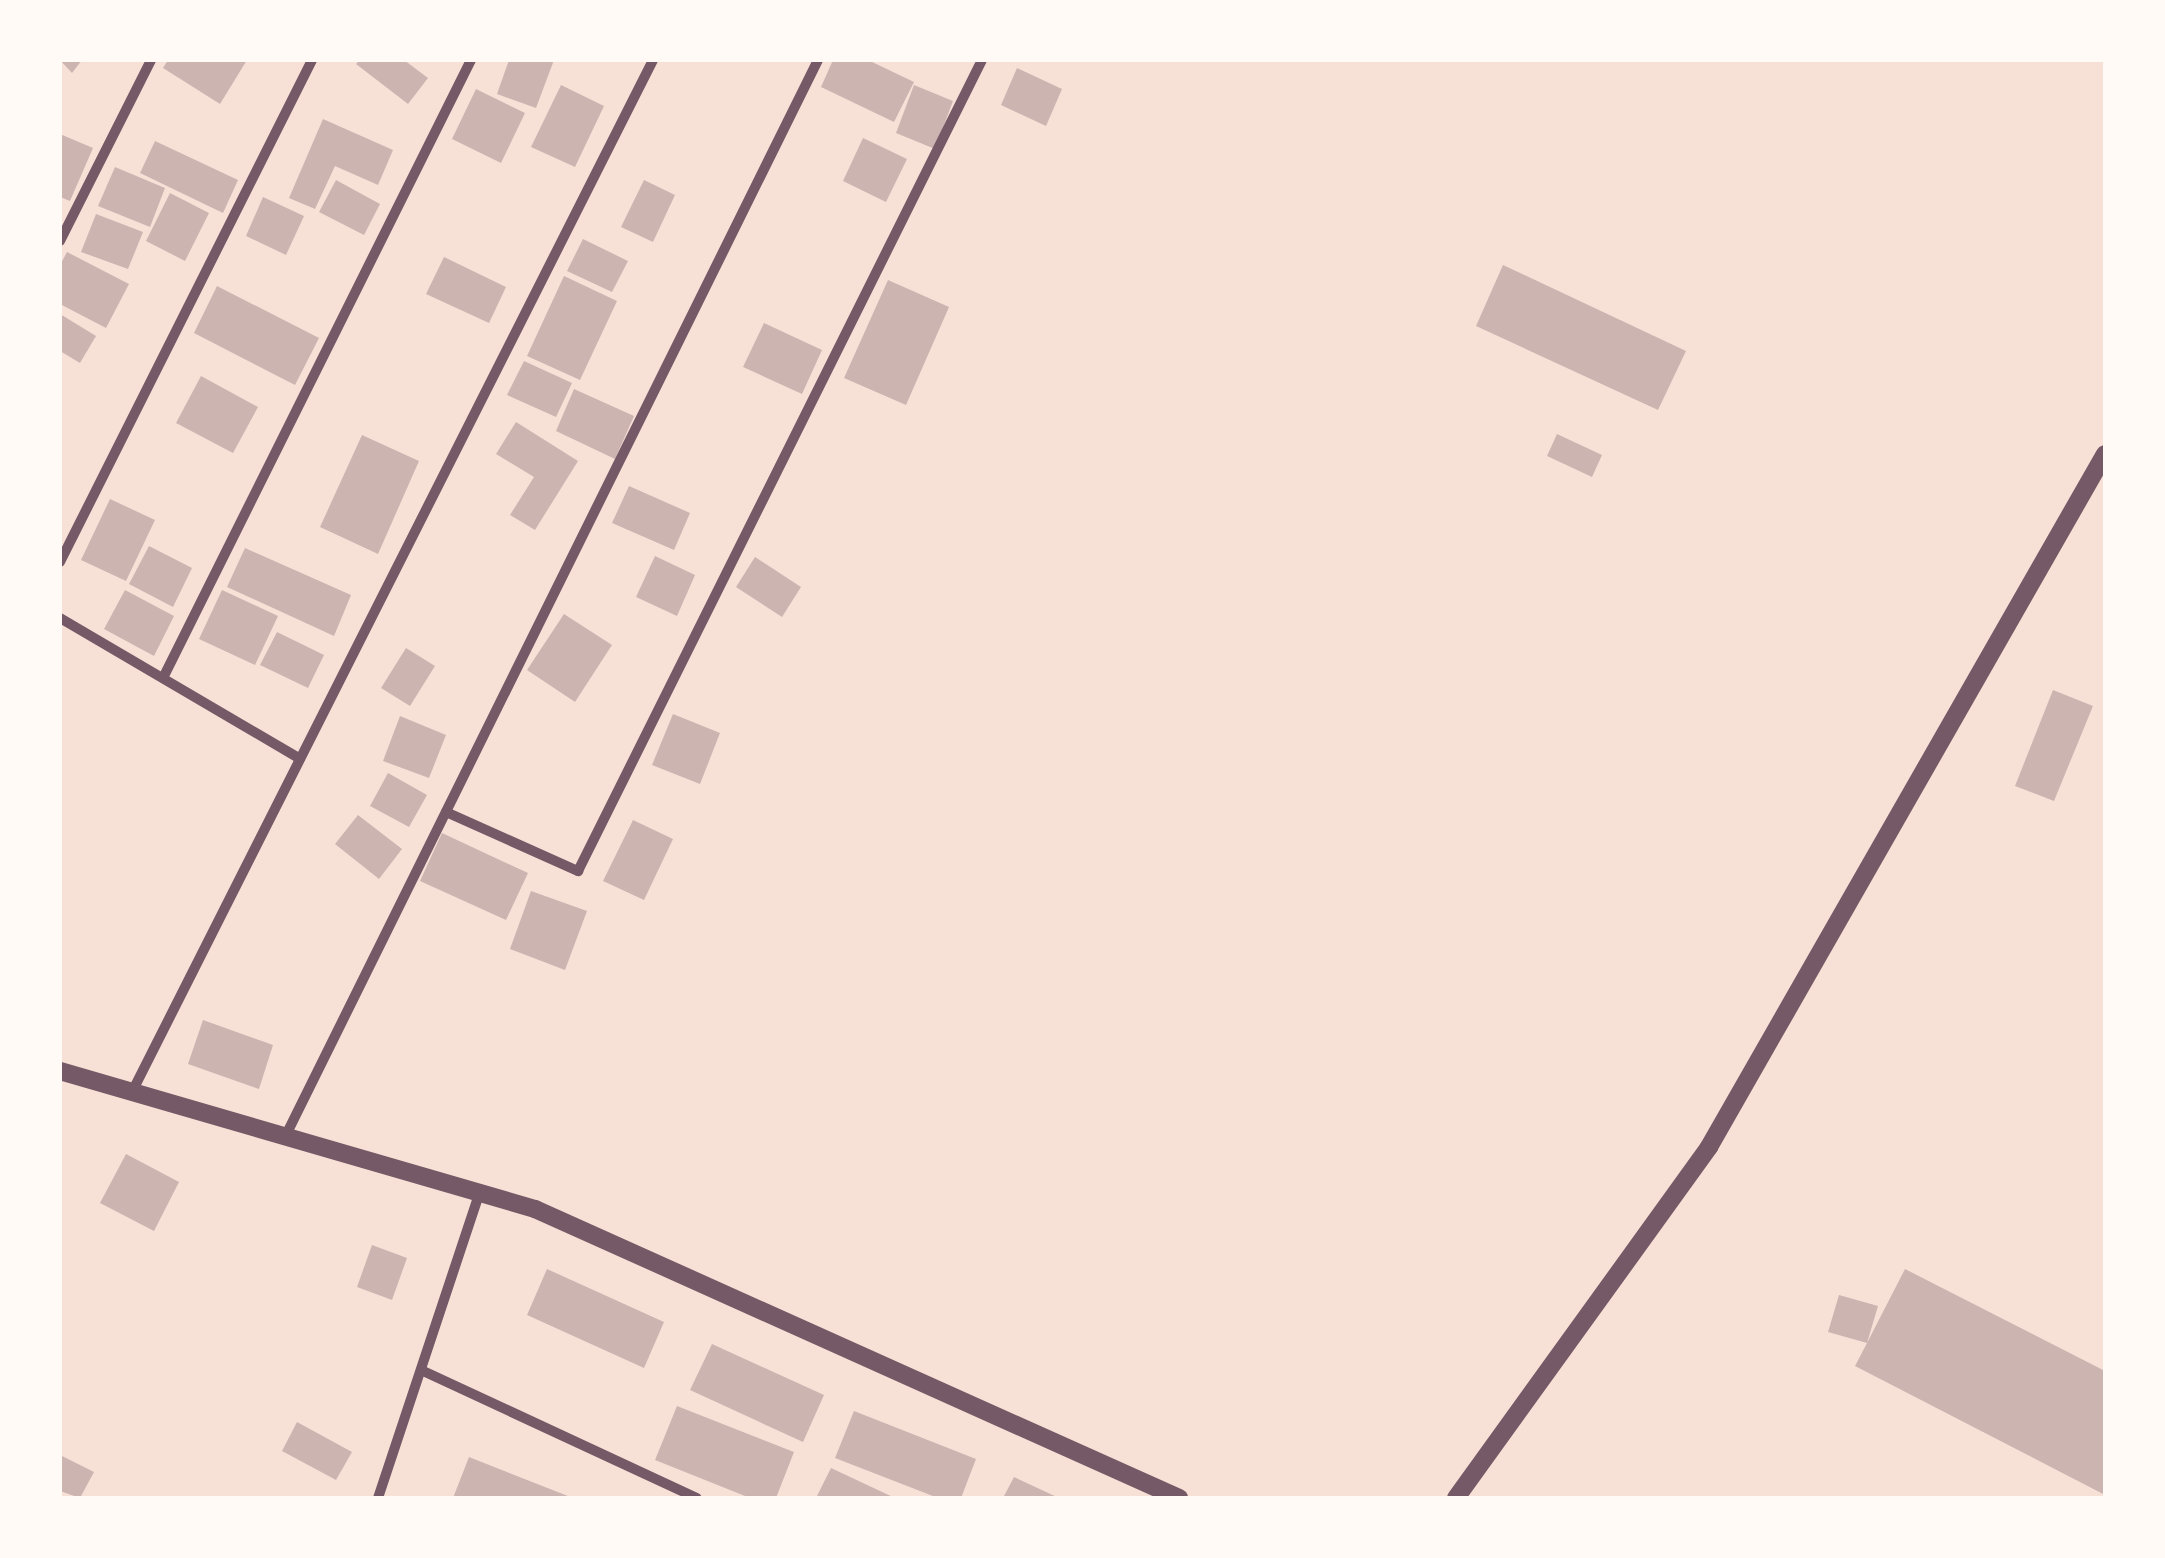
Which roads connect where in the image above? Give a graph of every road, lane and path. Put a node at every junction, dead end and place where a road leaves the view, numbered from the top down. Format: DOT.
graph roads {
  1 [pos="151,60"];
  2 [pos="312,60"];
  3 [pos="470,60"];
  4 [pos="653,60"];
  5 [pos="818,60"];
  6 [pos="982,60"];
  7 [pos="60,241"];
  8 [pos="2105,454"];
  9 [pos="60,562"];
  10 [pos="60,618"];
  11 [pos="164,676"];
  12 [pos="300,759"];
  13 [pos="446,812"];
  14 [pos="60,1071"];
  15 [pos="132,1092"];
  16 [pos="285,1137"];
  17 [pos="479,1194"];
  18 [pos="421,1370"];
  19 [pos="378,1498"];
  20 [pos="697,1498"];
  21 [pos="1179,1498"];
  22 [pos="1456,1498"];
  1 -- 7 [label="street"];
  2 -- 9 [label="street"];
  3 -- 11 [label="street"];
  4 -- 12 [label="street"];
  5 -- 13 [label="street"];
  6 -- 13 [label="street"];
  8 -- 22 [label="street"];
  10 -- 11 [label="street"];
  11 -- 12 [label="street"];
  12 -- 15 [label="street"];
  13 -- 16 [label="street"];
  14 -- 15 [label="street"];
  15 -- 16 [label="street"];
  16 -- 17 [label="street"];
  17 -- 18 [label="street"];
  17 -- 21 [label="street"];
  18 -- 19 [label="street"];
  18 -- 20 [label="street"];
}
